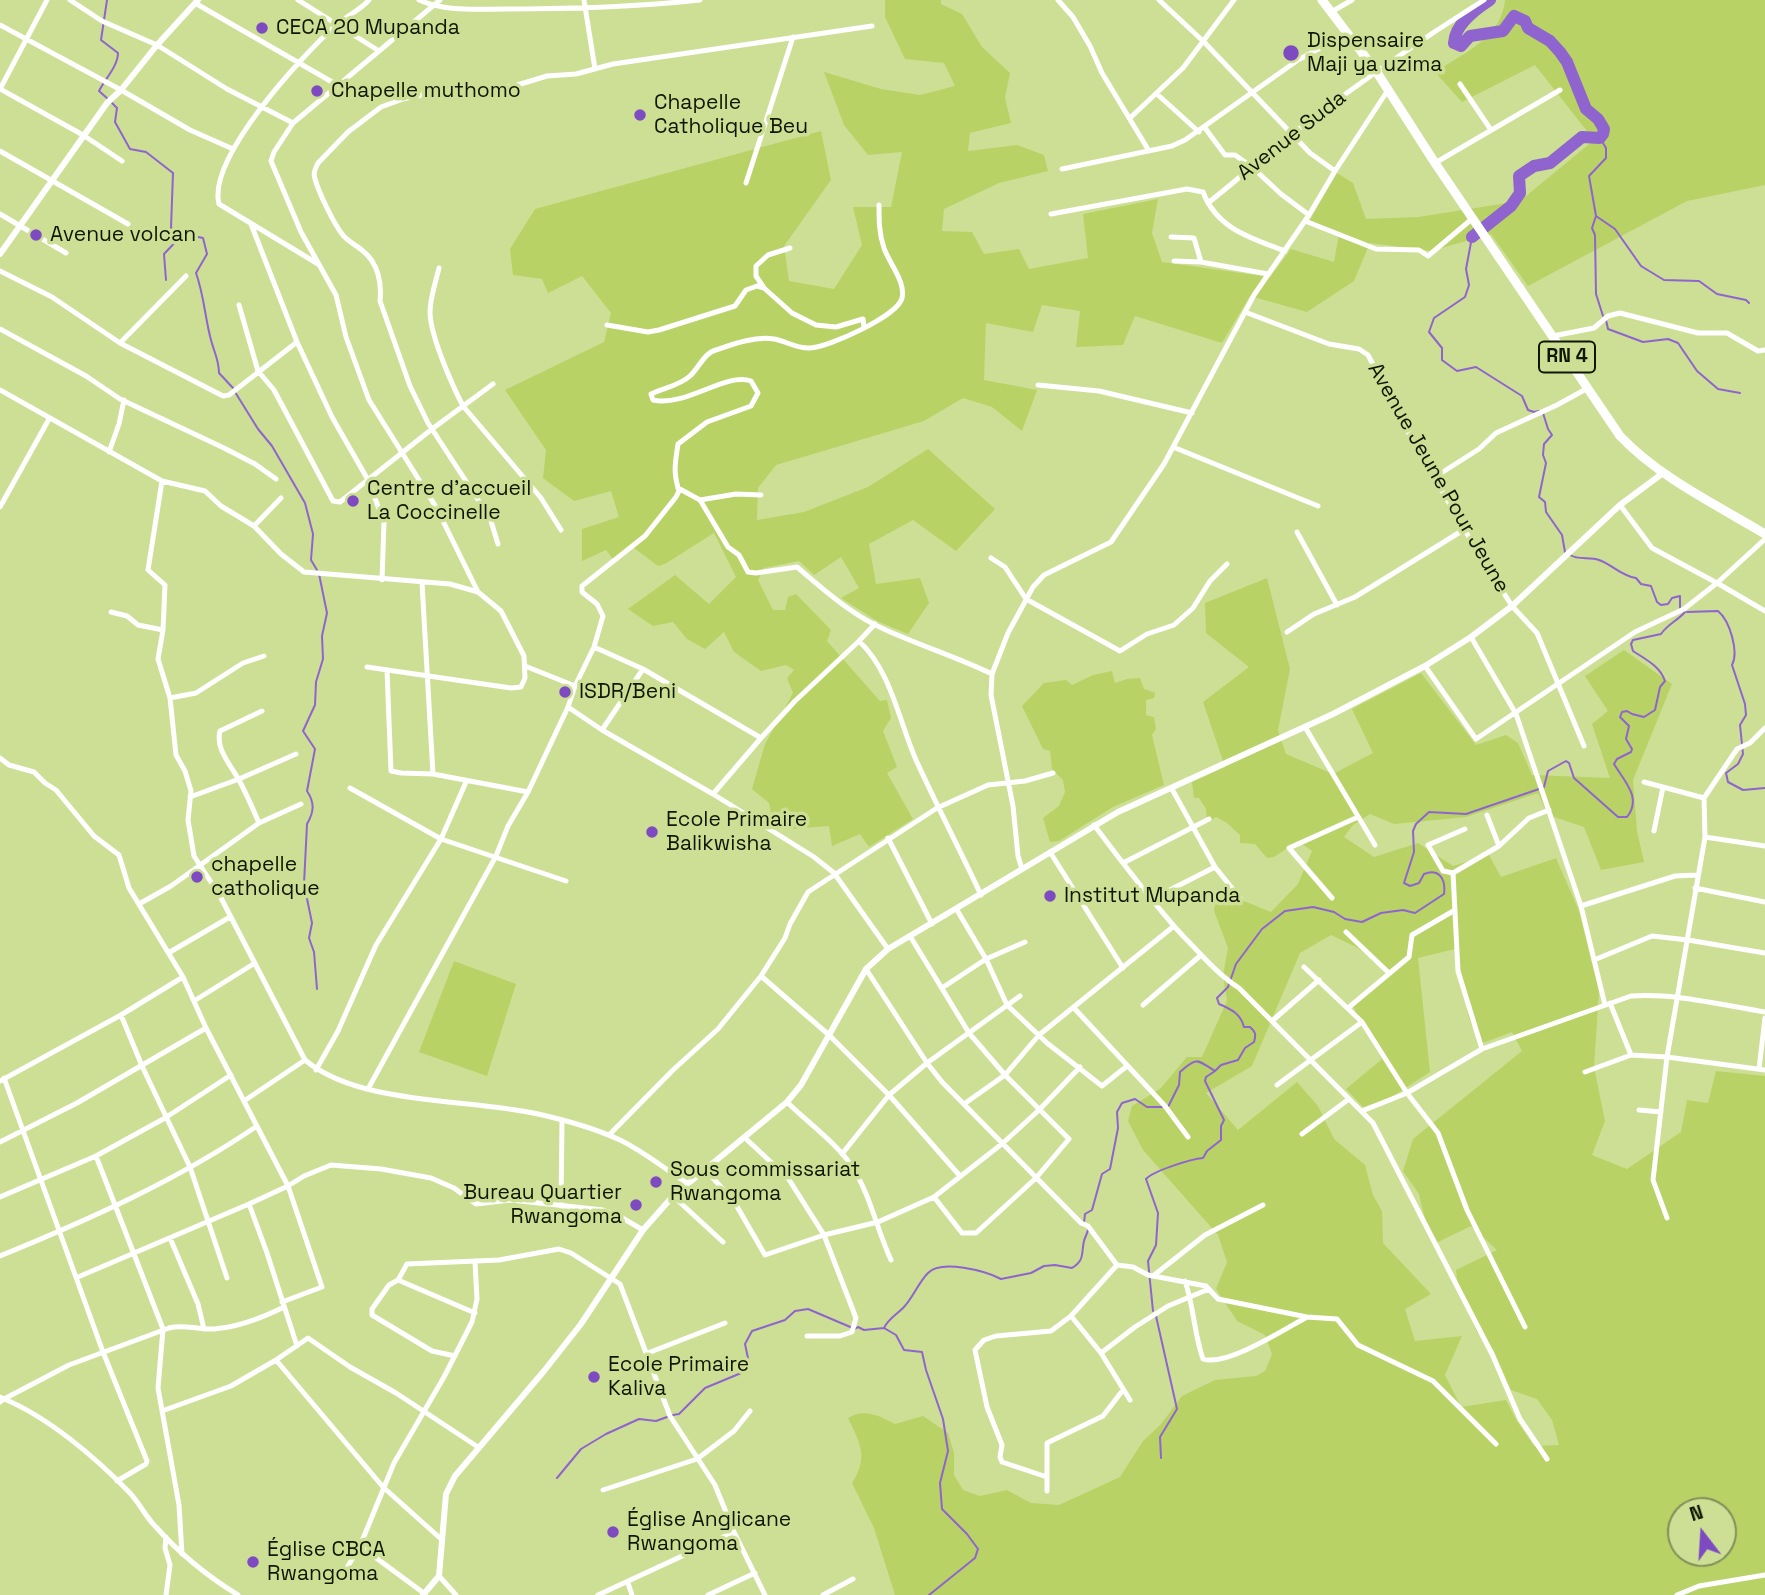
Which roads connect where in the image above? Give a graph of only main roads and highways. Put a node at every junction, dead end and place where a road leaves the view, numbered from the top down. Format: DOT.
graph roads {
  1 [pos="1322,0"];
  2 [pos="1765,537"];
  1 -- 2 [label="highway, RN 4"];
}
